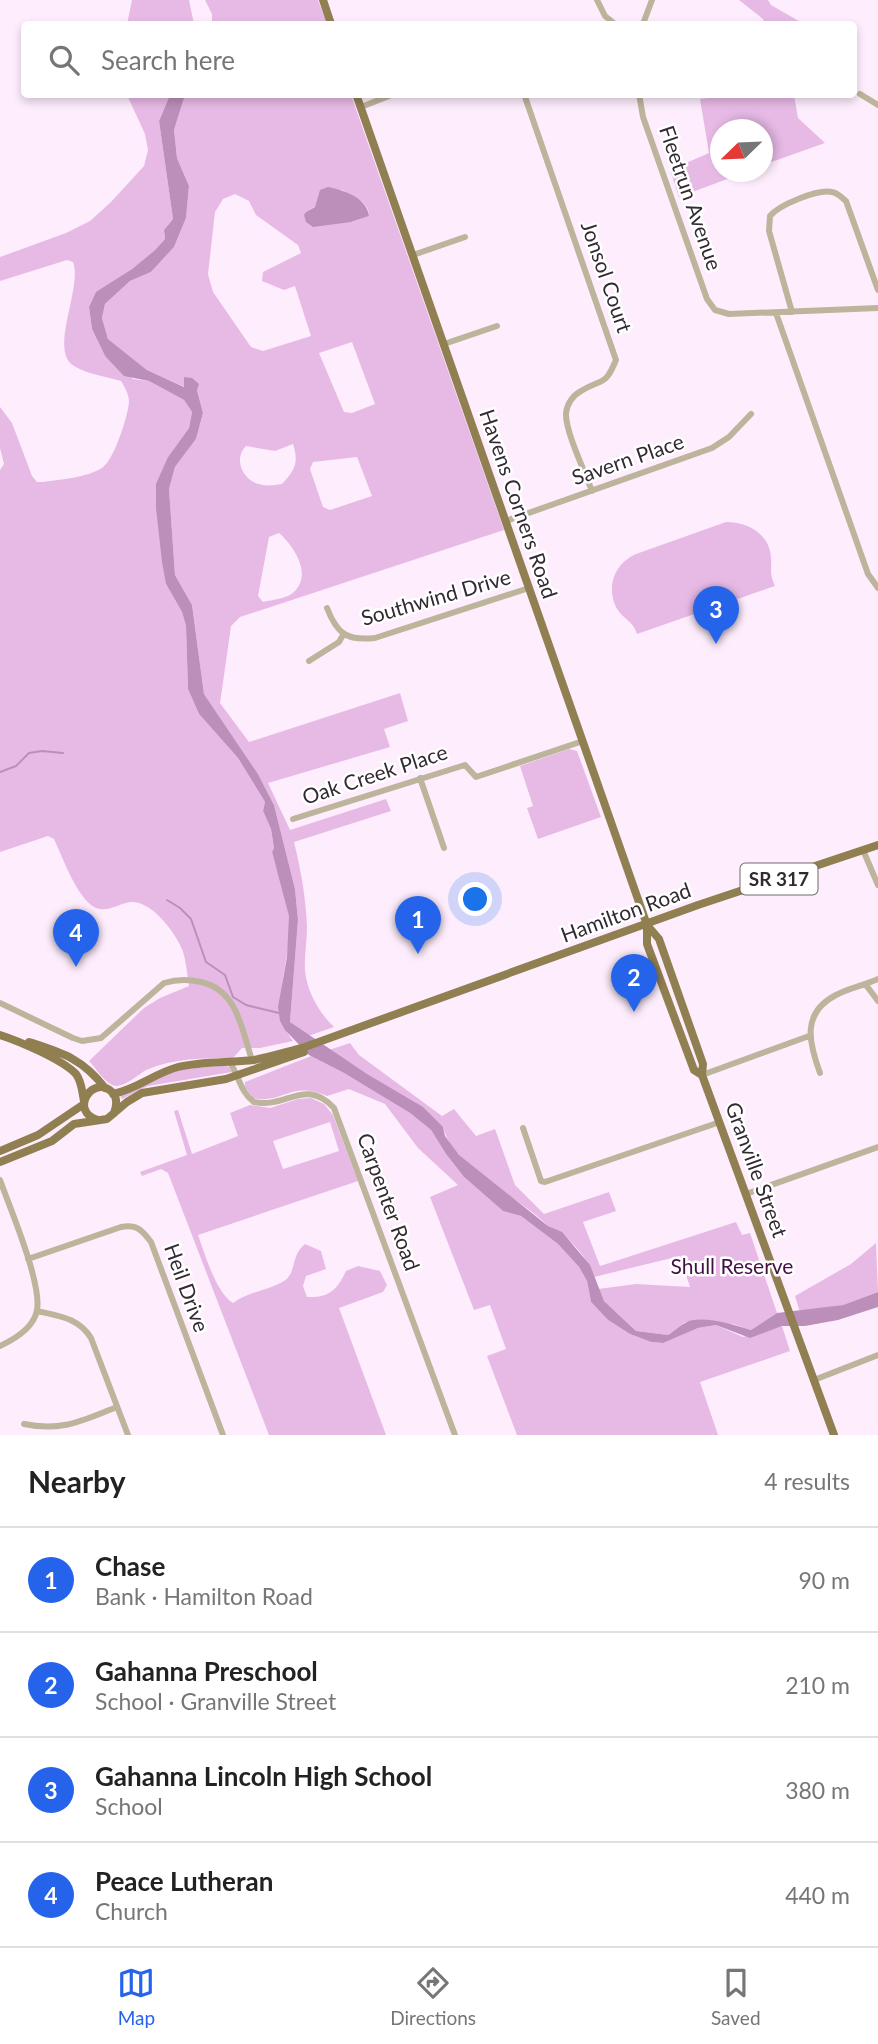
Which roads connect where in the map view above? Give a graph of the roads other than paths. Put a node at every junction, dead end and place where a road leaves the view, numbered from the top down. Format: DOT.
graph roads {
  1 [pos="323,0"];
  2 [pos="597,0"];
  3 [pos="652,0"];
  4 [pos="330,21"];
  5 [pos="611,21"];
  6 [pos="644,21"];
  7 [pos="860,94"];
  8 [pos="357,98"];
  9 [pos="384,98"];
  10 [pos="525,98"];
  11 [pos="640,98"];
  12 [pos="878,105"];
  13 [pos="360,107"];
  14 [pos="465,237"];
  15 [pos="413,255"];
  16 [pos="878,290"];
  17 [pos="878,308"];
  18 [pos="792,312"];
  19 [pos="776,313"];
  20 [pos="497,326"];
  21 [pos="444,344"];
  22 [pos="751,414"];
  23 [pos="592,491"];
  24 [pos="506,521"];
  25 [pos="529,588"];
  26 [pos="878,588"];
  27 [pos="327,608"];
  28 [pos="343,635"];
  29 [pos="309,661"];
  30 [pos="583,740"];
  31 [pos="421,778"];
  32 [pos="293,819"];
  33 [pos="878,845"];
  34 [pos="444,848"];
  35 [pos="863,850"];
  36 [pos="878,885"];
  37 [pos="647,925"];
  38 [pos="878,979"];
  39 [pos="866,985"];
  40 [pos="878,1002"];
  41 [pos="0,1003"];
  42 [pos="0,1035"];
  43 [pos="809,1036"];
  44 [pos="15,1040"];
  45 [pos="284,1056"];
  46 [pos="252,1060"];
  47 [pos="226,1061"];
  48 [pos="820,1073"];
  49 [pos="702,1074"];
  50 [pos="237,1076"];
  51 [pos="108,1090"];
  52 [pos="85,1100"];
  53 [pos="114,1113"];
  54 [pos="88,1119"];
  55 [pos="720,1122"];
  56 [pos="523,1128"];
  57 [pos="878,1147"];
  58 [pos="0,1151"];
  59 [pos="0,1163"];
  60 [pos="0,1180"];
  61 [pos="746,1194"];
  62 [pos="28,1259"];
  63 [pos="37,1311"];
  64 [pos="0,1346"];
  65 [pos="878,1355"];
  66 [pos="814,1380"];
  67 [pos="117,1408"];
  68 [pos="24,1424"];
  69 [pos="128,1435"];
  70 [pos="223,1435"];
  71 [pos="455,1435"];
  72 [pos="834,1435"];
  1 -- 4 [label="main road"];
  2 -- 5 [label="street"];
  3 -- 6 [label="street"];
  7 -- 12 [label="street"];
  8 -- 13 [label="main road, Havens Corners Road"];
  9 -- 13 [label="street"];
  10 -- 23 [label="street, Jonsol Court"];
  11 -- 19 [label="street, Fleetrun Avenue"];
  13 -- 15 [label="main road, Havens Corners Road"];
  14 -- 15 [label="street"];
  15 -- 21 [label="main road, Havens Corners Road"];
  16 -- 18 [label="street"];
  17 -- 18 [label="street"];
  18 -- 19 [label="street"];
  19 -- 26 [label="street"];
  20 -- 21 [label="street"];
  21 -- 24 [label="main road, Havens Corners Road"];
  22 -- 23 [label="street, Savern Place"];
  23 -- 24 [label="street, Savern Place"];
  24 -- 25 [label="main road, Havens Corners Road"];
  25 -- 28 [label="street, Southwind Drive"];
  25 -- 30 [label="main road, Havens Corners Road"];
  27 -- 28 [label="street, Southwind Drive"];
  28 -- 29 [label="street"];
  30 -- 31 [label="street, Oak Creek Place"];
  30 -- 37 [label="main road, Havens Corners Road"];
  31 -- 32 [label="street, Oak Creek Place"];
  31 -- 34 [label="street"];
  33 -- 35 [label="main road, Hamilton Road / SR 317"];
  35 -- 36 [label="street"];
  35 -- 37 [label="main road, Hamilton Road / SR 317"];
  37 -- 45 [label="main road, Hamilton Road"];
  37 -- 49 [label="main road, Granville Street"];
  38 -- 39 [label="street"];
  39 -- 40 [label="street"];
  39 -- 43 [label="street"];
  41 -- 46 [label="street"];
  42 -- 44 [label="main road"];
  43 -- 48 [label="street"];
  43 -- 49 [label="street"];
  44 -- 51 [label="main road"];
  44 -- 52 [label="main road"];
  45 -- 46 [label="main road, Hamilton Road"];
  45 -- 50 [label="main road, Hamilton Road"];
  46 -- 47 [label="main road, Hamilton Road"];
  47 -- 50 [label="street, Carpenter Road"];
  47 -- 51 [label="main road, Hamilton Road"];
  49 -- 55 [label="main road, Granville Street"];
  50 -- 53 [label="main road, Hamilton Road"];
  50 -- 71 [label="street, Carpenter Road"];
  51 -- 52 [label="main road"];
  51 -- 53 [label="main road"];
  52 -- 54 [label="main road"];
  52 -- 58 [label="main road"];
  53 -- 54 [label="main road"];
  54 -- 59 [label="main road"];
  55 -- 56 [label="street"];
  55 -- 61 [label="main road, Granville Street"];
  57 -- 61 [label="street"];
  60 -- 62 [label="street"];
  61 -- 66 [label="main road, Granville Street"];
  62 -- 63 [label="street"];
  62 -- 70 [label="street, Heil Drive"];
  63 -- 64 [label="street"];
  63 -- 67 [label="street"];
  65 -- 66 [label="street"];
  66 -- 72 [label="main road, Granville Street"];
  67 -- 68 [label="street"];
  67 -- 69 [label="street"];
}
